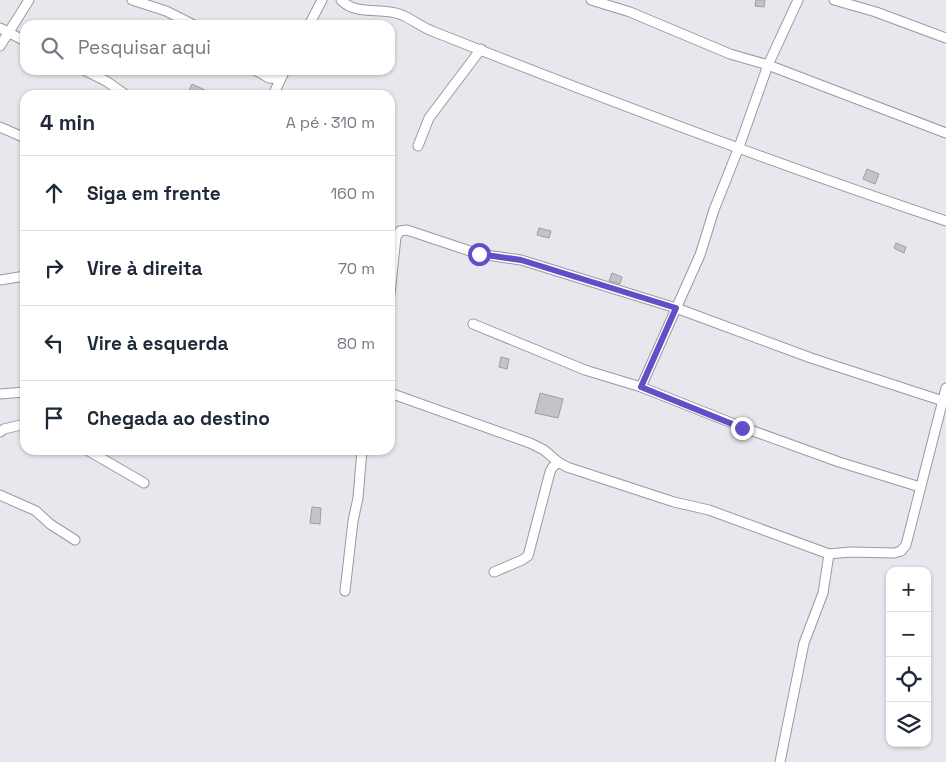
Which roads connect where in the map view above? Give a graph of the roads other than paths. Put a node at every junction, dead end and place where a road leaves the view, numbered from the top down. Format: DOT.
graph roads {
  1 [pos="29,0"];
  2 [pos="132,0"];
  3 [pos="322,0"];
  4 [pos="341,0"];
  5 [pos="591,0"];
  6 [pos="798,0"];
  7 [pos="834,0"];
  8 [pos="184,20"];
  9 [pos="312,20"];
  10 [pos="4,30"];
  11 [pos="20,38"];
  12 [pos="946,38"];
  13 [pos="0,46"];
  14 [pos="481,49"];
  15 [pos="768,65"];
  16 [pos="94,75"];
  17 [pos="264,75"];
  18 [pos="282,75"];
  19 [pos="280,79"];
  20 [pos="119,90"];
  21 [pos="275,90"];
  22 [pos="0,127"];
  23 [pos="946,133"];
  24 [pos="20,136"];
  25 [pos="418,146"];
  26 [pos="739,147"];
  27 [pos="946,220"];
  28 [pos="395,246"];
  29 [pos="20,277"];
  30 [pos="0,280"];
  31 [pos="676,308"];
  32 [pos="473,324"];
  33 [pos="641,387"];
  34 [pos="946,388"];
  35 [pos="20,392"];
  36 [pos="0,394"];
  37 [pos="395,395"];
  38 [pos="943,400"];
  39 [pos="20,425"];
  40 [pos="0,432"];
  41 [pos="96,455"];
  42 [pos="362,455"];
  43 [pos="558,462"];
  44 [pos="144,483"];
  45 [pos="920,487"];
  46 [pos="0,495"];
  47 [pos="74,540"];
  48 [pos="829,554"];
  49 [pos="494,572"];
  50 [pos="345,591"];
  51 [pos="780,762"];
  1 -- 10 [label="street"];
  2 -- 8 [label="street"];
  3 -- 9 [label="street"];
  4 -- 14 [label="street"];
  5 -- 15 [label="street"];
  6 -- 15 [label="street"];
  7 -- 12 [label="street"];
  10 -- 11 [label="street"];
  10 -- 13 [label="street"];
  14 -- 25 [label="street"];
  14 -- 26 [label="street"];
  15 -- 23 [label="street"];
  15 -- 26 [label="street"];
  16 -- 20 [label="street"];
  17 -- 19 [label="street"];
  18 -- 19 [label="street"];
  19 -- 21 [label="street"];
  22 -- 24 [label="street"];
  26 -- 27 [label="street"];
  26 -- 31 [label="street"];
  28 -- 31 [label="street"];
  29 -- 30 [label="street"];
  31 -- 33 [label="street"];
  31 -- 38 [label="street"];
  32 -- 33 [label="street"];
  33 -- 45 [label="street"];
  34 -- 38 [label="street"];
  35 -- 36 [label="street"];
  37 -- 43 [label="street"];
  38 -- 45 [label="street"];
  39 -- 40 [label="street"];
  41 -- 44 [label="street"];
  42 -- 50 [label="street"];
  43 -- 48 [label="street"];
  43 -- 49 [label="street"];
  45 -- 48 [label="street"];
  46 -- 47 [label="street"];
  48 -- 51 [label="street"];
}
